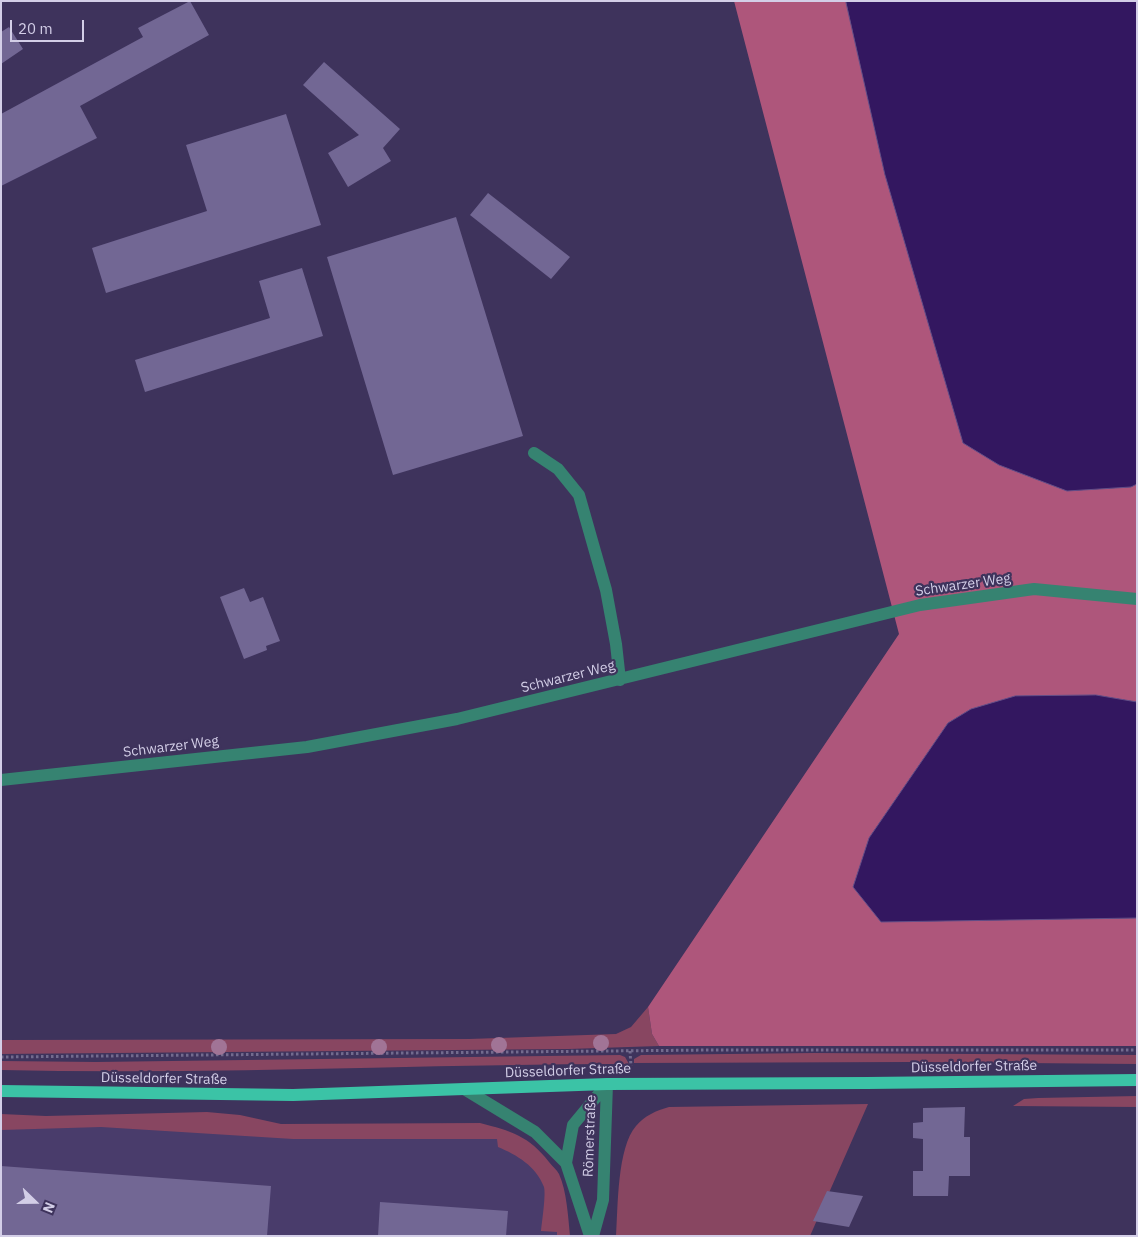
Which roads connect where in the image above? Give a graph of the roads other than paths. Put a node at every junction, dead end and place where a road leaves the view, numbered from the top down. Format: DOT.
graph roads {
  1 [pos="534,453"];
  2 [pos="1137,599"];
  3 [pos="620,680"];
  4 [pos="1,780"];
  5 [pos="1137,1080"];
  6 [pos="607,1084"];
  7 [pos="466,1090"];
  8 [pos="1,1091"];
  9 [pos="566,1163"];
  10 [pos="592,1236"];
  1 -- 3 [label="street"];
  2 -- 3 [label="street, Schwarzer Weg"];
  3 -- 4 [label="street, Schwarzer Weg"];
  5 -- 6 [label="main road, Düsseldorfer Straße"];
  6 -- 7 [label="main road, Düsseldorfer Straße"];
  6 -- 9 [label="street, Römerstraße"];
  6 -- 10 [label="street, Römerstraße"];
  7 -- 8 [label="main road, Düsseldorfer Straße"];
  7 -- 9 [label="street"];
  9 -- 10 [label="street, Römerstraße"];
}
